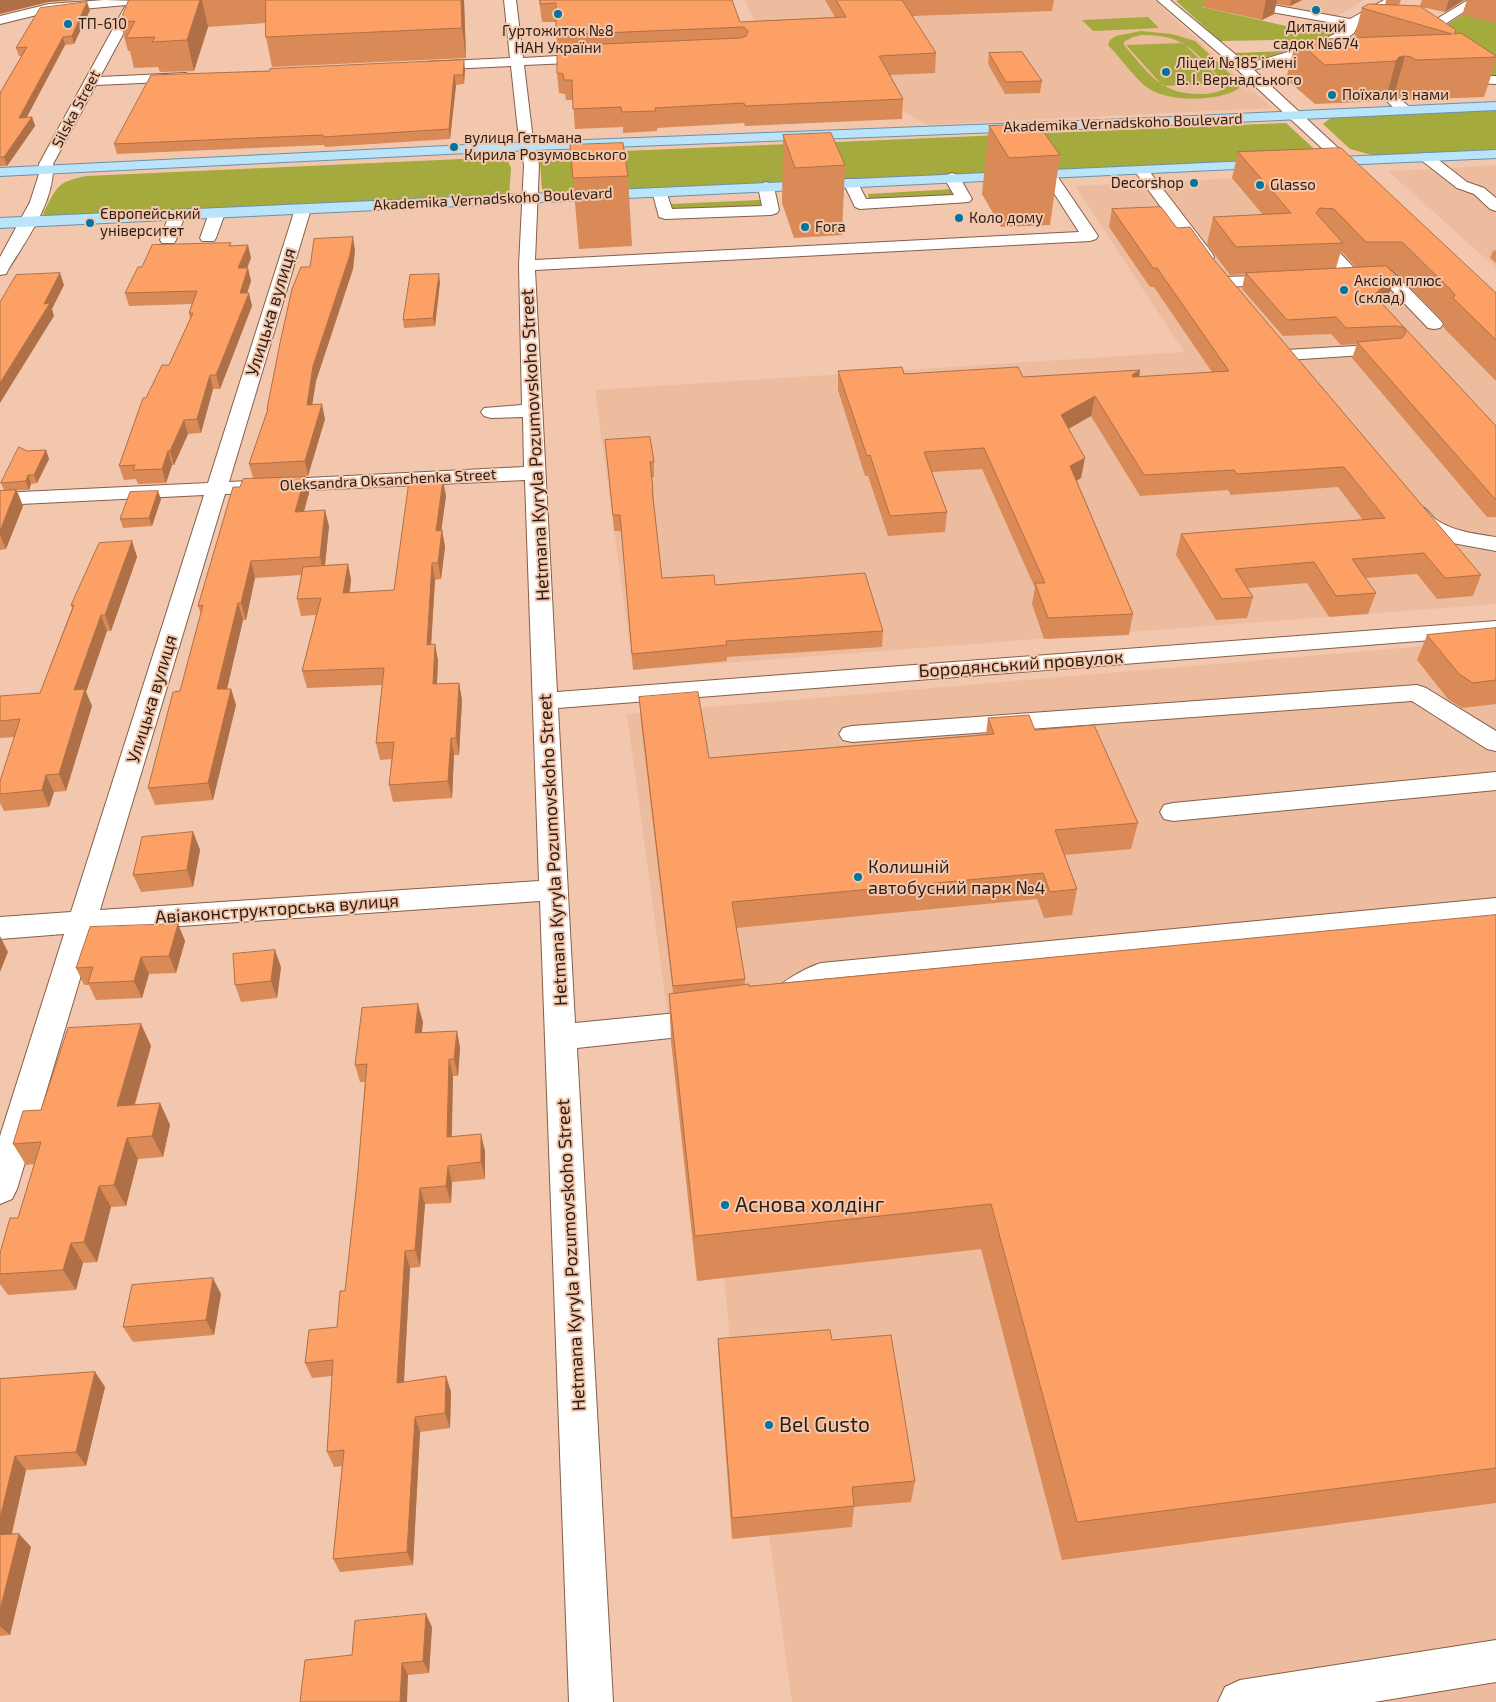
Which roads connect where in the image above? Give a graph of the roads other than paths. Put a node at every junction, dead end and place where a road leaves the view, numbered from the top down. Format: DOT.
graph roads {
  1 [pos="81,0"];
  2 [pos="510,0"];
  3 [pos="1163,0"];
  4 [pos="1226,0"];
  5 [pos="1393,0"];
  6 [pos="1476,0"];
  7 [pos="134,3"];
  8 [pos="150,7"];
  9 [pos="49,8"];
  10 [pos="0,20"];
  11 [pos="1352,23"];
  12 [pos="1344,35"];
  13 [pos="1362,37"];
  14 [pos="1398,38"];
  15 [pos="1415,38"];
  16 [pos="1430,48"];
  17 [pos="604,57"];
  18 [pos="1445,58"];
  19 [pos="518,61"];
  20 [pos="416,66"];
  21 [pos="1245,69"];
  22 [pos="199,76"];
  23 [pos="1496,80"];
  24 [pos="90,81"];
  25 [pos="1394,101"];
  26 [pos="1496,106"];
  27 [pos="1406,110"];
  28 [pos="1296,116"];
  29 [pos="530,147"];
  30 [pos="1496,154"];
  31 [pos="1426,157"];
  32 [pos="1343,161"];
  33 [pos="48,170"];
  34 [pos="1141,170"];
  35 [pos="0,172"];
  36 [pos="1048,173"];
  37 [pos="952,178"];
  38 [pos="851,182"];
  39 [pos="1372,186"];
  40 [pos="766,187"];
  41 [pos="660,192"];
  42 [pos="532,197"];
  43 [pos="1492,199"];
  44 [pos="304,208"];
  45 [pos="217,213"];
  46 [pos="178,215"];
  47 [pos="0,222"];
  48 [pos="27,222"];
  49 [pos="208,238"];
  50 [pos="168,240"];
  51 [pos="1319,240"];
  52 [pos="527,265"];
  53 [pos="0,269"];
  54 [pos="1352,276"];
  55 [pos="1332,277"];
  56 [pos="1293,279"];
  57 [pos="1225,282"];
  58 [pos="1237,297"];
  59 [pos="1434,324"];
  60 [pos="1274,341"];
  61 [pos="1390,349"];
  62 [pos="1286,355"];
  63 [pos="1299,370"];
  64 [pos="532,411"];
  65 [pos="491,412"];
  66 [pos="536,473"];
  67 [pos="217,488"];
  68 [pos="1404,495"];
  69 [pos="0,499"];
  70 [pos="1496,544"];
  71 [pos="1496,628"];
  72 [pos="546,701"];
  73 [pos="852,734"];
  74 [pos="1496,743"];
  75 [pos="1496,781"];
  76 [pos="1173,812"];
  77 [pos="554,890"];
  78 [pos="1496,908"];
  79 [pos="82,923"];
  80 [pos="0,928"];
  81 [pos="561,1037"];
  82 [pos="0,1189"];
  83 [pos="1496,1661"];
  84 [pos="591,1702"];
  85 [pos="1240,1702"];
  1 -- 9 [label="street"];
  2 -- 19 [label="street, Hetmana Kyryla Pozumovskoho Street"];
  3 -- 21 [label="street"];
  4 -- 11 [label="street"];
  5 -- 11 [label="street"];
  6 -- 15 [label="street"];
  7 -- 8 [label="street"];
  7 -- 9 [label="street"];
  7 -- 24 [label="street, Silska Street"];
  9 -- 10 [label="street"];
  11 -- 12 [label="street"];
  12 -- 13 [label="street"];
  12 -- 21 [label="street"];
  14 -- 15 [label="street"];
  15 -- 16 [label="street"];
  17 -- 19 [label="street"];
  18 -- 23 [label="street"];
  19 -- 20 [label="street"];
  19 -- 29 [label="street, Hetmana Kyryla Pozumovskoho Street"];
  21 -- 28 [label="street"];
  22 -- 24 [label="street"];
  24 -- 33 [label="street, Silska Street"];
  25 -- 27 [label="street"];
  26 -- 27 [label="main road, Akademika Vernadskoho Boulevard"];
  27 -- 28 [label="main road, Akademika Vernadskoho Boulevard"];
  28 -- 29 [label="main road, Akademika Vernadskoho Boulevard"];
  28 -- 32 [label="street"];
  29 -- 33 [label="main road, Akademika Vernadskoho Boulevard"];
  29 -- 42 [label="street, Hetmana Kyryla Pozumovskoho Street"];
  30 -- 31 [label="main road, Akademika Vernadskoho Boulevard"];
  31 -- 32 [label="main road, Akademika Vernadskoho Boulevard"];
  31 -- 43 [label="street"];
  32 -- 34 [label="main road, Akademika Vernadskoho Boulevard"];
  32 -- 39 [label="street"];
  33 -- 35 [label="main road, Akademika Vernadskoho Boulevard"];
  33 -- 48 [label="street, Silska Street"];
  34 -- 36 [label="main road, Akademika Vernadskoho Boulevard"];
  34 -- 57 [label="street"];
  36 -- 37 [label="main road, Akademika Vernadskoho Boulevard"];
  36 -- 52 [label="street"];
  37 -- 38 [label="main road, Akademika Vernadskoho Boulevard"];
  37 -- 38 [label="street"];
  38 -- 40 [label="main road, Akademika Vernadskoho Boulevard"];
  40 -- 41 [label="main road, Akademika Vernadskoho Boulevard"];
  40 -- 41 [label="street"];
  41 -- 42 [label="main road, Akademika Vernadskoho Boulevard"];
  42 -- 44 [label="main road, Akademika Vernadskoho Boulevard"];
  42 -- 52 [label="street, Hetmana Kyryla Pozumovskoho Street"];
  44 -- 45 [label="main road, Akademika Vernadskoho Boulevard"];
  44 -- 67 [label="street, Улицька вулиця"];
  45 -- 46 [label="main road, Akademika Vernadskoho Boulevard"];
  45 -- 49 [label="street"];
  46 -- 48 [label="main road, Akademika Vernadskoho Boulevard"];
  46 -- 50 [label="street"];
  47 -- 48 [label="main road, Akademika Vernadskoho Boulevard"];
  48 -- 53 [label="street, Silska Street"];
  51 -- 54 [label="street"];
  52 -- 64 [label="street, Hetmana Kyryla Pozumovskoho Street"];
  54 -- 55 [label="street"];
  54 -- 59 [label="street"];
  56 -- 57 [label="street"];
  57 -- 58 [label="street"];
  60 -- 62 [label="street"];
  61 -- 62 [label="street"];
  62 -- 63 [label="street"];
  64 -- 65 [label="street"];
  64 -- 66 [label="street, Hetmana Kyryla Pozumovskoho Street"];
  66 -- 67 [label="street, Oleksandra Oksanchenka Street"];
  66 -- 72 [label="street, Hetmana Kyryla Pozumovskoho Street"];
  67 -- 69 [label="street, Oleksandra Oksanchenka Street"];
  67 -- 79 [label="street, Улицька вулиця"];
  68 -- 70 [label="street"];
  71 -- 72 [label="street, Бородянський провулок"];
  72 -- 77 [label="street, Hetmana Kyryla Pozumovskoho Street"];
  73 -- 74 [label="street"];
  75 -- 76 [label="street"];
  77 -- 79 [label="street, Авіаконструкторська вулиця"];
  77 -- 81 [label="street, Hetmana Kyryla Pozumovskoho Street"];
  78 -- 81 [label="street"];
  79 -- 80 [label="street, Авіаконструкторська вулиця"];
  79 -- 82 [label="street, Улицька вулиця"];
  81 -- 84 [label="street, Hetmana Kyryla Pozumovskoho Street"];
  83 -- 85 [label="street"];
}
